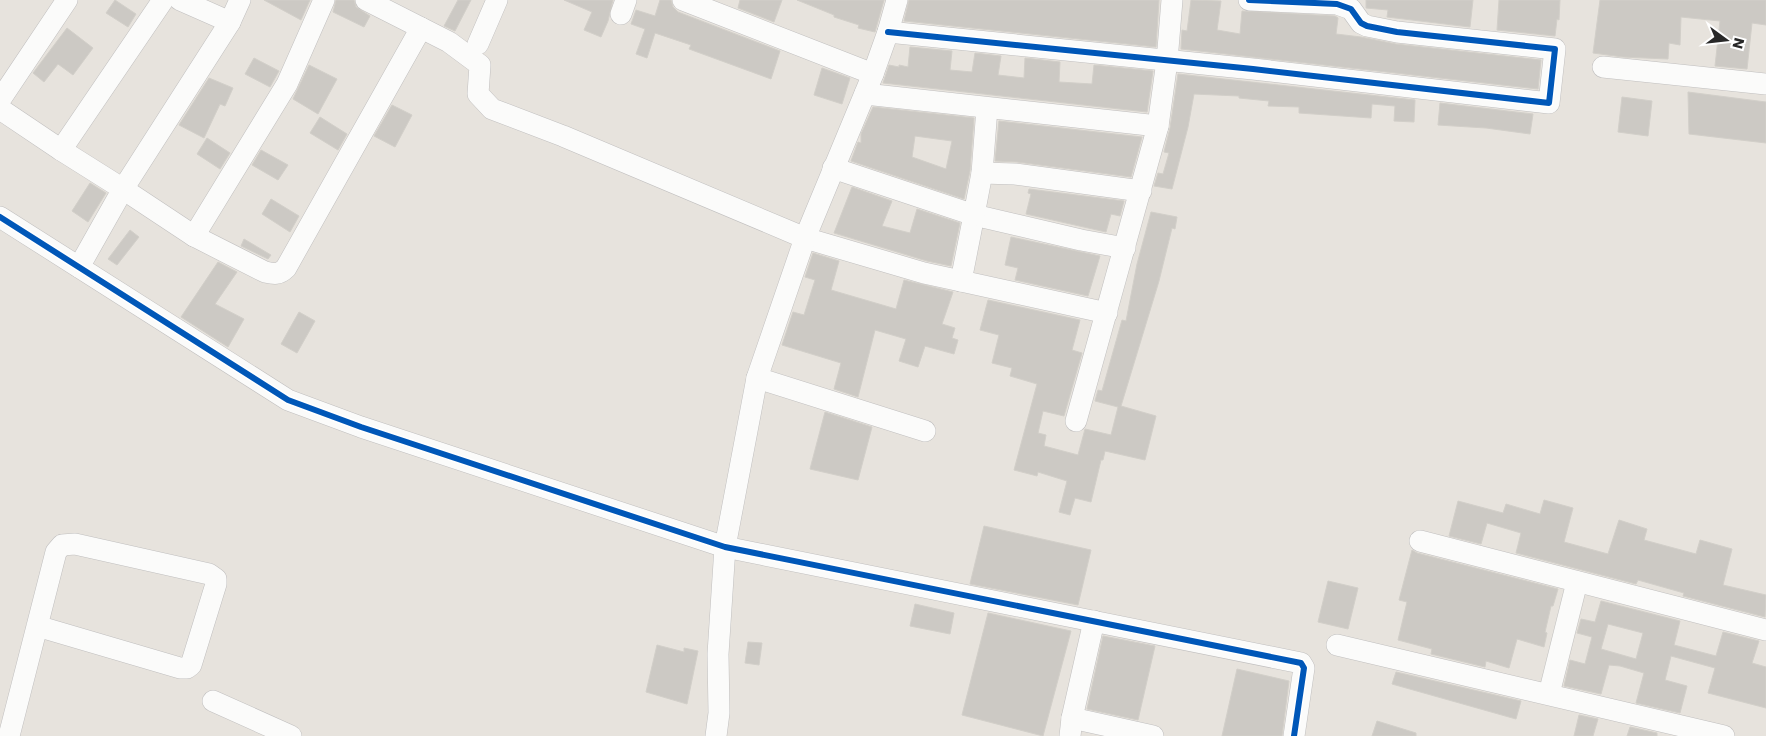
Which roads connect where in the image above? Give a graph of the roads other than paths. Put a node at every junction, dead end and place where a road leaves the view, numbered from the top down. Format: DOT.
graph roads {
  1 [pos="67,0"];
  2 [pos="164,0"];
  3 [pos="180,0"];
  4 [pos="240,0"];
  5 [pos="324,0"];
  6 [pos="366,0"];
  7 [pos="497,0"];
  8 [pos="682,0"];
  9 [pos="897,0"];
  10 [pos="1172,0"];
  11 [pos="1249,0"];
  12 [pos="230,22"];
  13 [pos="421,28"];
  14 [pos="888,32"];
  15 [pos="478,44"];
  16 [pos="1167,61"];
  17 [pos="1603,67"];
  18 [pos="873,74"];
  19 [pos="1766,84"];
  20 [pos="864,94"];
  21 [pos="0,100"];
  22 [pos="0,108"];
  23 [pos="987,108"];
  24 [pos="1158,126"];
  25 [pos="60,150"];
  26 [pos="833,168"];
  27 [pos="982,172"];
  28 [pos="123,189"];
  29 [pos="1141,192"];
  30 [pos="974,215"];
  31 [pos="0,217"];
  32 [pos="194,236"];
  33 [pos="805,238"];
  34 [pos="1125,248"];
  35 [pos="79,267"];
  36 [pos="961,282"];
  37 [pos="1107,313"];
  38 [pos="756,378"];
  39 [pos="1076,421"];
  40 [pos="925,431"];
  41 [pos="1420,541"];
  42 [pos="725,547"];
  43 [pos="1577,582"];
  44 [pos="1094,621"];
  45 [pos="37,626"];
  46 [pos="1766,630"];
  47 [pos="1337,645"];
  48 [pos="1549,694"];
  49 [pos="213,700"];
  50 [pos="1071,727"];
  51 [pos="8,736"];
  52 [pos="291,736"];
  53 [pos="716,736"];
  54 [pos="1153,736"];
  55 [pos="1294,736"];
  56 [pos="1724,736"];
  1 -- 21 [label="street"];
  2 -- 25 [label="street"];
  3 -- 12 [label="street"];
  4 -- 12 [label="street"];
  5 -- 32 [label="street"];
  6 -- 13 [label="street"];
  7 -- 15 [label="street"];
  8 -- 18 [label="street"];
  9 -- 14 [label="street"];
  10 -- 16 [label="street"];
  11 -- 16 [label="street"];
  12 -- 28 [label="street"];
  13 -- 32 [label="street"];
  13 -- 33 [label="street"];
  14 -- 16 [label="street"];
  14 -- 18 [label="street"];
  16 -- 24 [label="street"];
  17 -- 19 [label="street"];
  18 -- 20 [label="street"];
  20 -- 23 [label="street"];
  20 -- 26 [label="street"];
  22 -- 25 [label="street"];
  23 -- 24 [label="street"];
  23 -- 27 [label="street"];
  24 -- 29 [label="street"];
  25 -- 28 [label="street"];
  26 -- 30 [label="street"];
  26 -- 33 [label="street"];
  27 -- 29 [label="street"];
  27 -- 30 [label="street"];
  28 -- 32 [label="street"];
  28 -- 35 [label="street"];
  29 -- 34 [label="street"];
  30 -- 34 [label="street"];
  30 -- 36 [label="street"];
  31 -- 35 [label="street"];
  33 -- 36 [label="street"];
  33 -- 38 [label="street"];
  34 -- 37 [label="street"];
  35 -- 42 [label="street"];
  36 -- 37 [label="street"];
  37 -- 39 [label="street"];
  38 -- 40 [label="street"];
  38 -- 42 [label="street"];
  41 -- 43 [label="street"];
  42 -- 44 [label="street"];
  42 -- 53 [label="street"];
  43 -- 46 [label="street"];
  43 -- 48 [label="street"];
  44 -- 50 [label="street"];
  44 -- 55 [label="street"];
  45 -- 45 [label="street"];
  45 -- 51 [label="street"];
  47 -- 48 [label="street"];
  48 -- 56 [label="street"];
  49 -- 52 [label="street"];
  50 -- 54 [label="street"];
}
